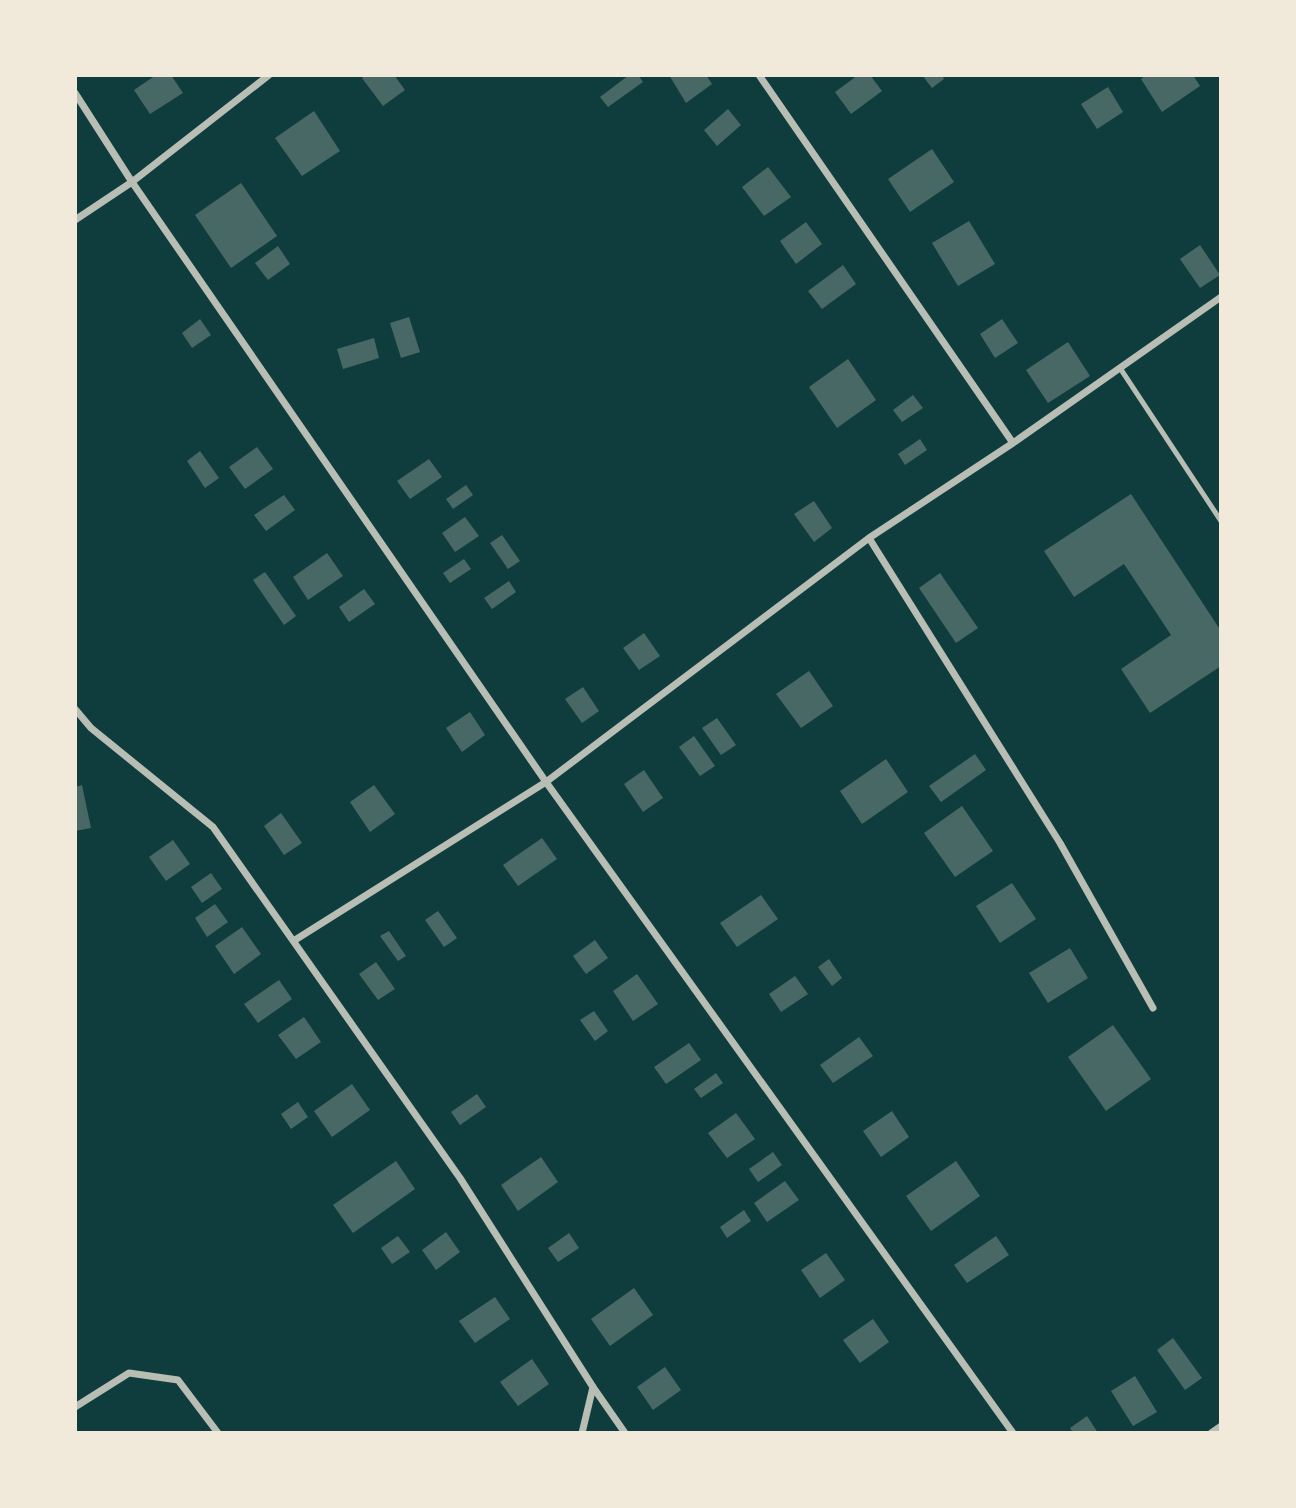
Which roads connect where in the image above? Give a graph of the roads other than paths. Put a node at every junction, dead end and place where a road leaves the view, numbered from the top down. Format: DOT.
graph roads {
  1 [pos="269,75"];
  2 [pos="759,75"];
  3 [pos="75,93"];
  4 [pos="132,182"];
  5 [pos="75,220"];
  6 [pos="1221,297"];
  7 [pos="1120,368"];
  8 [pos="1013,443"];
  9 [pos="1221,521"];
  10 [pos="869,538"];
  11 [pos="75,709"];
  12 [pos="546,782"];
  13 [pos="295,940"];
  14 [pos="1153,1008"];
  15 [pos="593,1387"];
  16 [pos="75,1407"];
  17 [pos="1221,1426"];
  18 [pos="218,1433"];
  19 [pos="582,1433"];
  20 [pos="625,1433"];
  21 [pos="1013,1433"];
  22 [pos="1211,1433"];
  1 -- 4 [label="street"];
  2 -- 8 [label="street"];
  3 -- 4 [label="street"];
  4 -- 5 [label="street"];
  4 -- 12 [label="street"];
  6 -- 7 [label="street"];
  7 -- 8 [label="street"];
  7 -- 9 [label="lane"];
  8 -- 10 [label="street"];
  10 -- 12 [label="street"];
  10 -- 14 [label="street"];
  11 -- 13 [label="street"];
  12 -- 13 [label="street"];
  12 -- 21 [label="street"];
  13 -- 15 [label="street"];
  15 -- 19 [label="street"];
  15 -- 20 [label="street"];
  16 -- 18 [label="street"];
  17 -- 22 [label="street"];
}
